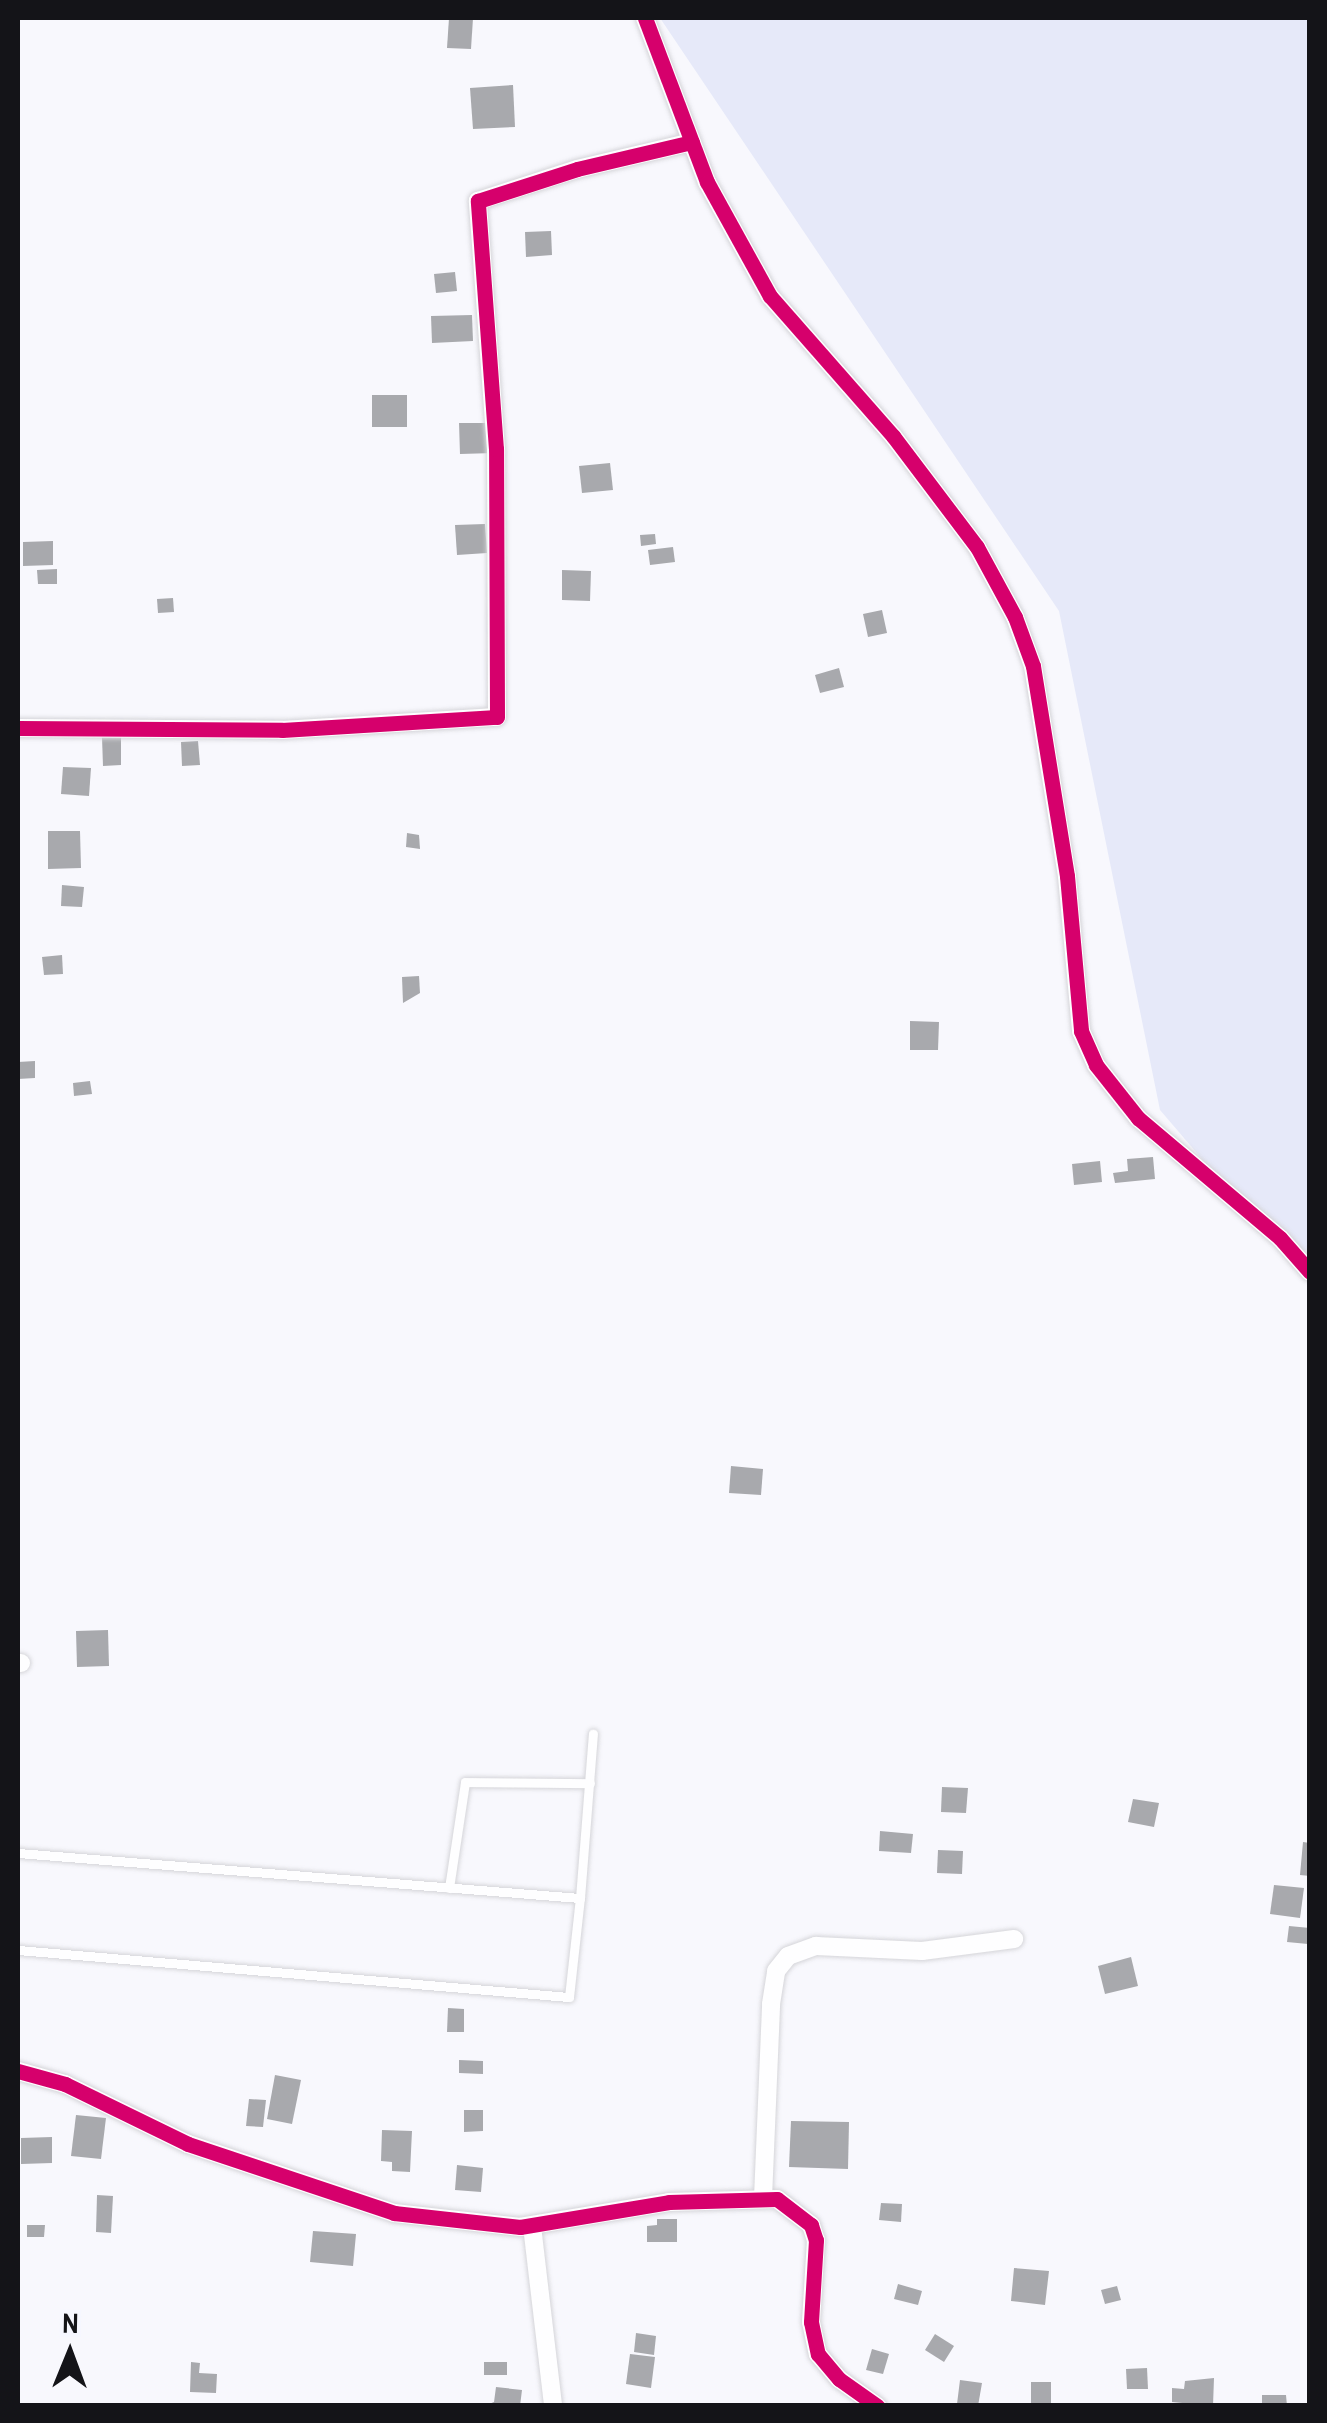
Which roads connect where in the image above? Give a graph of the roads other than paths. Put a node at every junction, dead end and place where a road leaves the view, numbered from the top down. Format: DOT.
graph roads {
  1 [pos="645,18"];
  2 [pos="692,142"];
  3 [pos="18,728"];
  4 [pos="1310,1272"];
  5 [pos="593,1734"];
  6 [pos="590,1783"];
  7 [pos="18,1854"];
  8 [pos="450,1888"];
  9 [pos="580,1898"];
  10 [pos="1014,1939"];
  11 [pos="18,1950"];
  12 [pos="18,2070"];
  13 [pos="762,2198"];
  14 [pos="532,2226"];
  15 [pos="553,2406"];
  16 [pos="878,2406"];
  1 -- 2 [label="street"];
  2 -- 3 [label="street"];
  2 -- 4 [label="street"];
  5 -- 6 [label="lane"];
  6 -- 8 [label="lane"];
  6 -- 9 [label="lane"];
  7 -- 8 [label="lane"];
  8 -- 9 [label="lane"];
  9 -- 11 [label="lane"];
  10 -- 13 [label="street"];
  12 -- 14 [label="street"];
  13 -- 14 [label="street"];
  13 -- 16 [label="street"];
  14 -- 15 [label="street"];
}
